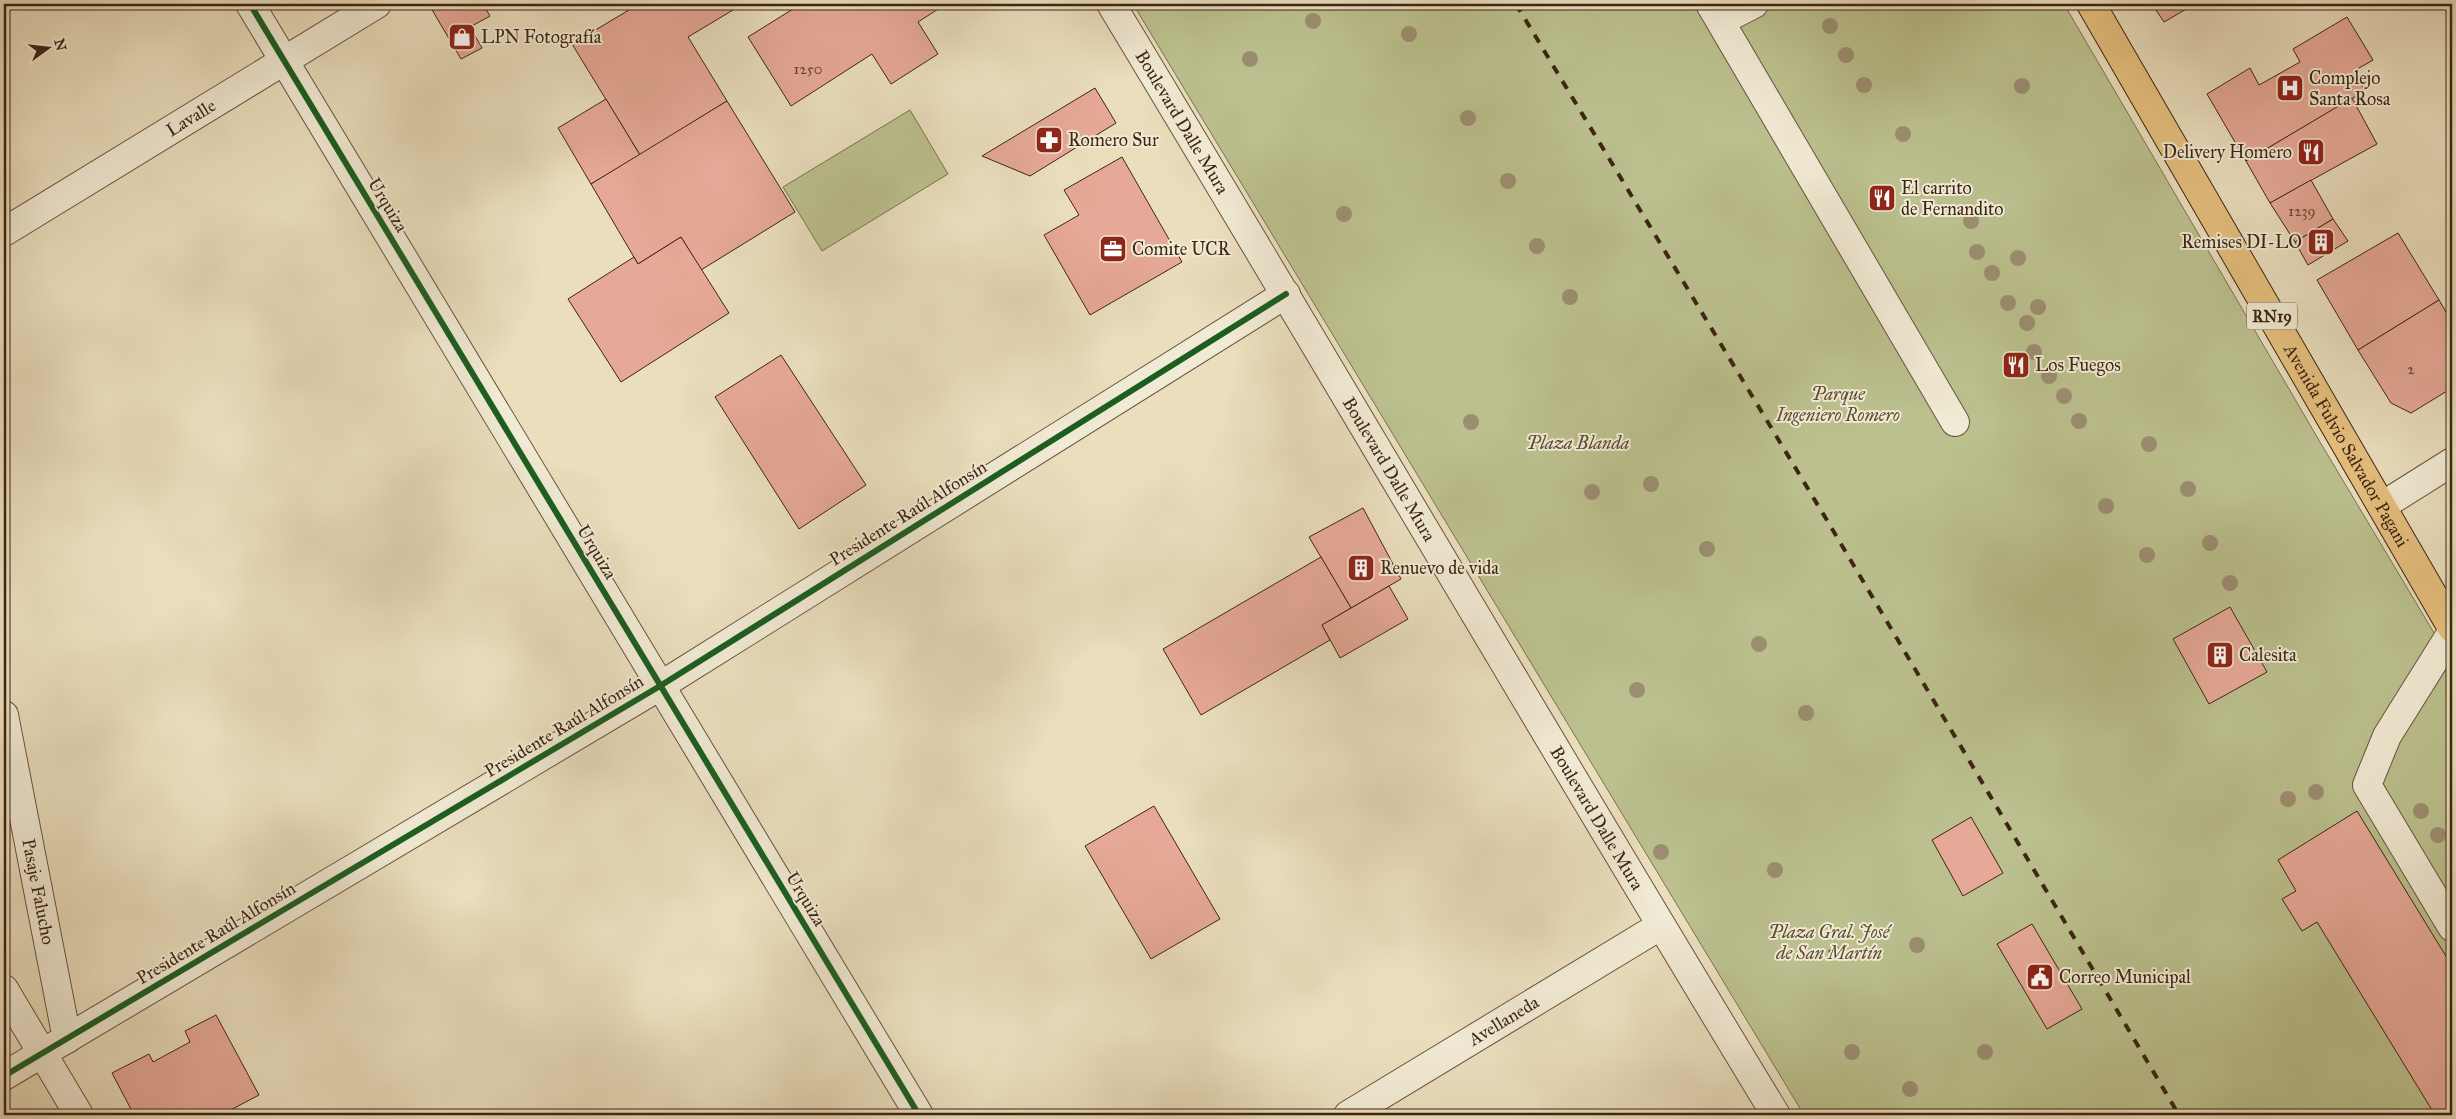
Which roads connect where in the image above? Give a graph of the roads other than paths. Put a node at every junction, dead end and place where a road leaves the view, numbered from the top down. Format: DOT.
graph roads {
  1 [pos="250,4"];
  2 [pos="377,4"];
  3 [pos="1110,4"];
  4 [pos="1754,4"];
  5 [pos="2091,4"];
  6 [pos="1715,13"];
  7 [pos="284,61"];
  8 [pos="4,232"];
  9 [pos="1286,294"];
  10 [pos="1955,422"];
  11 [pos="2452,462"];
  12 [pos="2382,506"];
  13 [pos="2452,630"];
  14 [pos="660,686"];
  15 [pos="4,716"];
  16 [pos="1660,926"];
  17 [pos="2452,927"];
  18 [pos="4,989"];
  19 [pos="68,1039"];
  20 [pos="42,1053"];
  21 [pos="4,1076"];
  22 [pos="80,1115"];
  23 [pos="919,1115"];
  24 [pos="1348,1115"];
  25 [pos="1776,1115"];
  1 -- 7 [label="street, Urquiza"];
  2 -- 7 [label="street, Lavalle"];
  3 -- 9 [label="street, Boulevard Dalle Mura"];
  4 -- 6 [label="street"];
  5 -- 12 [label="highway, Avenida Fulvio Salvador Pagani / RN19"];
  6 -- 10 [label="street"];
  7 -- 8 [label="street, Lavalle"];
  7 -- 14 [label="street, Urquiza"];
  9 -- 14 [label="street, Presidente Raúl Alfonsín"];
  9 -- 16 [label="street, Boulevard Dalle Mura"];
  11 -- 12 [label="street"];
  12 -- 13 [label="highway, Avenida Fulvio Salvador Pagani / RN19"];
  13 -- 17 [label="street"];
  14 -- 19 [label="street, Presidente Raúl Alfonsín"];
  14 -- 23 [label="street, Urquiza"];
  15 -- 19 [label="street, Pasaje Falucho"];
  16 -- 24 [label="street, Avellaneda"];
  16 -- 25 [label="street, Boulevard Dalle Mura"];
  18 -- 20 [label="street"];
  19 -- 20 [label="street, Presidente Raúl Alfonsín"];
  20 -- 21 [label="street, Presidente Raúl Alfonsín"];
  20 -- 22 [label="street"];
}
